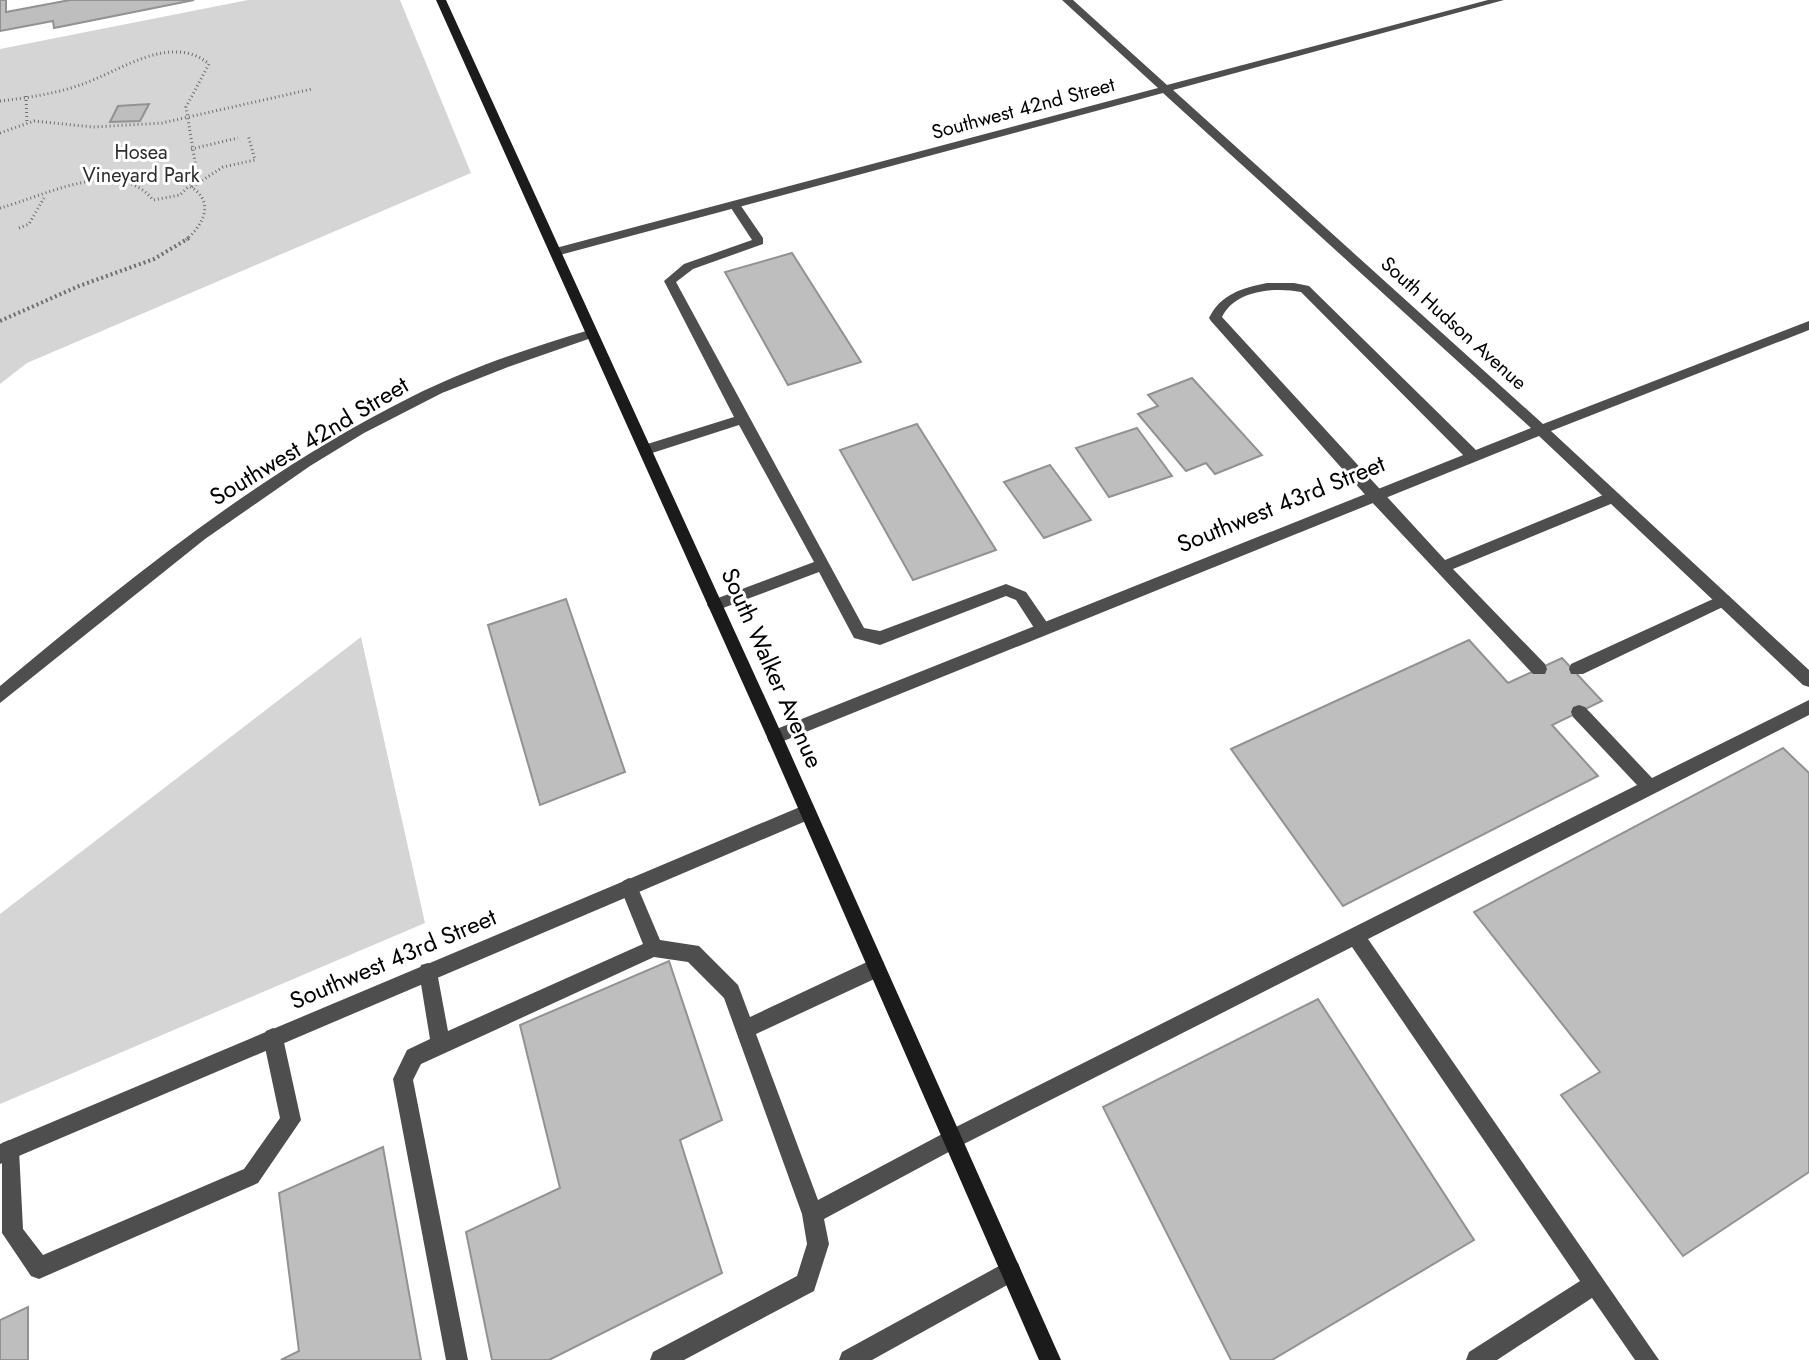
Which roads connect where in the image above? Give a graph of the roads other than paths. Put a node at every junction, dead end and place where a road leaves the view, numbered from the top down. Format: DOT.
graph roads {
  1 [pos="441,0"];
  2 [pos="1067,0"];
  3 [pos="1499,0"];
  4 [pos="1169,90"];
  5 [pos="735,205"];
  6 [pos="556,252"];
  7 [pos="1809,325"];
  8 [pos="593,333"];
  9 [pos="742,419"];
  10 [pos="1540,429"];
  11 [pos="646,450"];
  12 [pos="1473,456"];
  13 [pos="1374,495"];
  14 [pos="1613,497"];
  15 [pos="823,565"];
  16 [pos="1442,567"];
  17 [pos="1724,600"];
  18 [pos="715,605"];
  19 [pos="1043,629"];
  20 [pos="1539,669"];
  21 [pos="1577,669"];
  22 [pos="1809,680"];
  23 [pos="0,696"];
  24 [pos="1809,707"];
  25 [pos="1579,712"];
  26 [pos="775,737"];
  27 [pos="1650,788"];
  28 [pos="807,812"];
  29 [pos="629,887"];
  30 [pos="1355,936"];
  31 [pos="654,948"];
  32 [pos="876,968"];
  33 [pos="428,972"];
  34 [pos="745,1029"];
  35 [pos="273,1038"];
  36 [pos="441,1044"];
  37 [pos="951,1140"];
  38 [pos="5,1152"];
  39 [pos="813,1214"];
  40 [pos="1010,1271"];
  41 [pos="1595,1284"];
  42 [pos="457,1360"];
  43 [pos="661,1360"];
  44 [pos="850,1360"];
  45 [pos="1050,1360"];
  46 [pos="1477,1360"];
  47 [pos="1648,1360"];
  1 -- 6 [label="main road, South Walker Avenue"];
  2 -- 4 [label="street, South Hudson Avenue"];
  3 -- 4 [label="street, Southwest 42nd Street"];
  4 -- 5 [label="street, Southwest 42nd Street"];
  4 -- 10 [label="street, South Hudson Avenue"];
  5 -- 6 [label="street, Southwest 42nd Street"];
  5 -- 9 [label="street"];
  6 -- 8 [label="main road, South Walker Avenue"];
  7 -- 10 [label="street, Southwest 43rd Street"];
  8 -- 11 [label="main road, South Walker Avenue"];
  8 -- 23 [label="street, Southwest 42nd Street"];
  9 -- 11 [label="street"];
  9 -- 15 [label="street"];
  10 -- 12 [label="street, Southwest 43rd Street"];
  10 -- 14 [label="street, South Hudson Avenue"];
  11 -- 18 [label="main road, South Walker Avenue"];
  12 -- 13 [label="street, Southwest 43rd Street"];
  12 -- 13 [label="street"];
  13 -- 16 [label="street"];
  13 -- 19 [label="street, Southwest 43rd Street"];
  14 -- 16 [label="street"];
  14 -- 17 [label="street, South Hudson Avenue"];
  15 -- 18 [label="street"];
  15 -- 19 [label="street"];
  16 -- 20 [label="street"];
  17 -- 21 [label="street"];
  17 -- 22 [label="street, South Hudson Avenue"];
  18 -- 26 [label="main road, South Walker Avenue"];
  19 -- 26 [label="street, Southwest 43rd Street"];
  24 -- 27 [label="street"];
  25 -- 27 [label="street"];
  26 -- 28 [label="main road, South Walker Avenue"];
  27 -- 30 [label="street"];
  28 -- 29 [label="street, Southwest 43rd Street"];
  28 -- 32 [label="main road, South Walker Avenue"];
  29 -- 31 [label="street"];
  29 -- 33 [label="street, Southwest 43rd Street"];
  30 -- 37 [label="street"];
  30 -- 41 [label="street"];
  31 -- 34 [label="street"];
  31 -- 36 [label="street"];
  32 -- 34 [label="street"];
  32 -- 37 [label="main road, South Walker Avenue"];
  33 -- 35 [label="street, Southwest 43rd Street"];
  33 -- 36 [label="street"];
  34 -- 39 [label="street"];
  35 -- 38 [label="street, Southwest 43rd Street"];
  35 -- 38 [label="street"];
  36 -- 42 [label="street"];
  37 -- 39 [label="street"];
  37 -- 40 [label="main road, South Walker Avenue"];
  39 -- 43 [label="street"];
  40 -- 44 [label="street"];
  40 -- 45 [label="main road, South Walker Avenue"];
  41 -- 46 [label="street"];
  41 -- 47 [label="street"];
}
